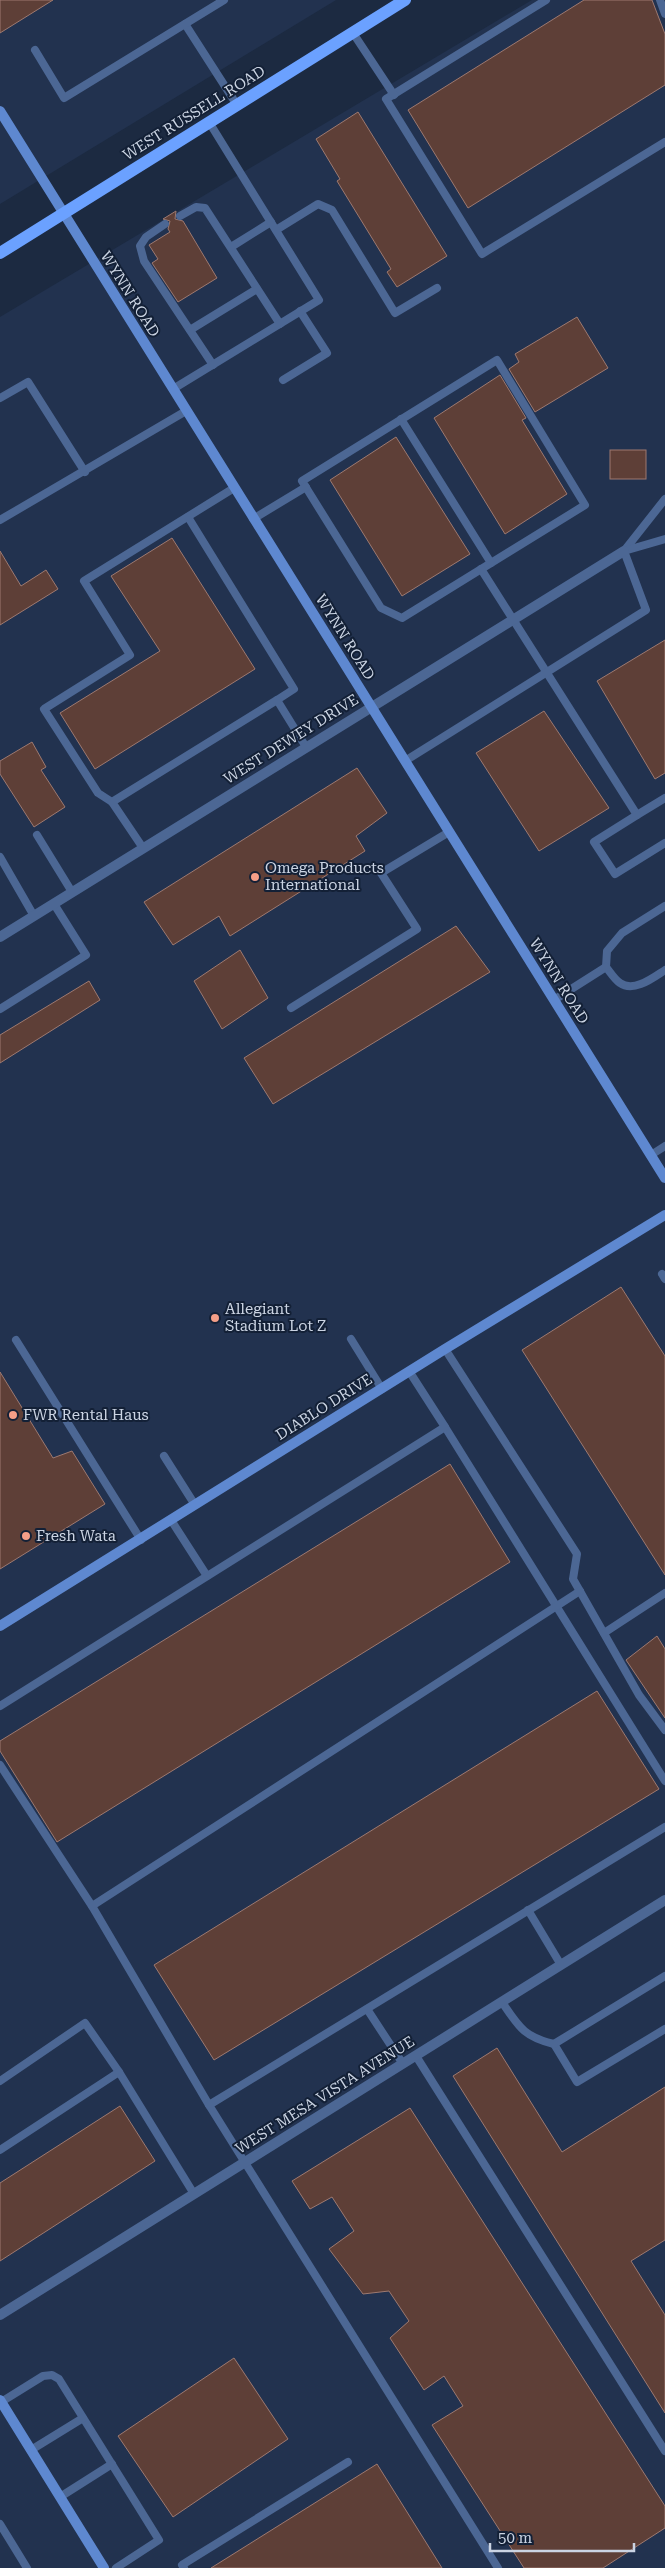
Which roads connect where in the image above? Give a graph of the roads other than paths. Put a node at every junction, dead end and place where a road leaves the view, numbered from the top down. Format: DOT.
graph roads {
  1 [pos="224,0"];
  2 [pos="405,0"];
  3 [pos="546,0"];
  4 [pos="660,0"];
  5 [pos="665,14"];
  6 [pos="185,24"];
  7 [pos="352,33"];
  8 [pos="35,50"];
  9 [pos="394,95"];
  10 [pos="238,105"];
  11 [pos="0,111"];
  12 [pos="209,122"];
  13 [pos="665,142"];
  14 [pos="63,214"];
  15 [pos="180,216"];
  16 [pos="270,222"];
  17 [pos="165,224"];
  18 [pos="276,230"];
  19 [pos="231,247"];
  20 [pos="0,253"];
  21 [pos="437,288"];
  22 [pos="257,289"];
  23 [pos="300,311"];
  24 [pos="280,324"];
  25 [pos="190,330"];
  26 [pos="213,365"];
  27 [pos="283,380"];
  28 [pos="173,389"];
  29 [pos="0,398"];
  30 [pos="186,411"];
  31 [pos="401,419"];
  32 [pos="85,472"];
  33 [pos="306,486"];
  34 [pos="234,488"];
  35 [pos="665,499"];
  36 [pos="188,517"];
  37 [pos="253,519"];
  38 [pos="0,520"];
  39 [pos="665,539"];
  40 [pos="624,551"];
  41 [pos="491,563"];
  42 [pos="482,569"];
  43 [pos="513,619"];
  44 [pos="546,672"];
  45 [pos="277,700"];
  46 [pos="371,707"];
  47 [pos="306,747"];
  48 [pos="405,761"];
  49 [pos="665,798"];
  50 [pos="112,802"];
  51 [pos="636,815"];
  52 [pos="449,832"];
  53 [pos="37,835"];
  54 [pos="665,843"];
  55 [pos="143,848"];
  56 [pos="0,856"];
  57 [pos="72,892"];
  58 [pos="54,904"];
  59 [pos="665,906"];
  60 [pos="34,916"];
  61 [pos="0,937"];
  62 [pos="606,967"];
  63 [pos="665,970"];
  64 [pos="554,1000"];
  65 [pos="291,1008"];
  66 [pos="0,1009"];
  67 [pos="665,1146"];
  68 [pos="651,1155"];
  69 [pos="665,1178"];
  70 [pos="665,1215"];
  71 [pos="16,1340"];
  72 [pos="351,1340"];
  73 [pos="445,1349"];
  74 [pos="409,1371"];
  75 [pos="382,1389"];
  76 [pos="445,1427"];
  77 [pos="164,1456"];
  78 [pos="195,1505"];
  79 [pos="172,1520"];
  80 [pos="141,1540"];
  81 [pos="207,1576"];
  82 [pos="580,1591"];
  83 [pos="665,1593"];
  84 [pos="557,1606"];
  85 [pos="0,1626"];
  86 [pos="604,1633"];
  87 [pos="0,1706"];
  88 [pos="665,1730"];
  89 [pos="0,1765"];
  90 [pos="665,1781"];
  91 [pos="665,1827"];
  92 [pos="665,1900"];
  93 [pos="92,1906"];
  94 [pos="528,1910"];
  95 [pos="561,1965"];
  96 [pos="665,1976"];
  97 [pos="502,2002"];
  98 [pos="367,2009"];
  99 [pos="665,2029"];
  100 [pos="554,2044"];
  101 [pos="416,2056"];
  102 [pos="402,2064"];
  103 [pos="119,2072"];
  104 [pos="0,2081"];
  105 [pos="209,2104"];
  106 [pos="0,2150"];
  107 [pos="244,2163"];
  108 [pos="194,2194"];
  109 [pos="0,2315"];
  110 [pos="1,2401"];
  111 [pos="83,2418"];
  112 [pos="31,2450"];
  113 [pos="665,2451"];
  114 [pos="348,2462"];
  115 [pos="112,2464"];
  116 [pos="60,2497"];
  117 [pos="0,2524"];
  118 [pos="27,2568"];
  119 [pos="104,2568"];
  120 [pos="116,2568"];
  121 [pos="184,2568"];
  122 [pos="498,2568"];
  1 -- 6 [label="lane"];
  2 -- 7 [label="main road, WEST RUSSELL ROAD"];
  3 -- 9 [label="lane"];
  4 -- 5 [label="lane"];
  6 -- 8 [label="lane"];
  6 -- 10 [label="lane"];
  7 -- 9 [label="lane"];
  7 -- 10 [label="main road, WEST RUSSELL ROAD"];
  9 -- 13 [label="lane"];
  10 -- 12 [label="main road, WEST RUSSELL ROAD"];
  11 -- 14 [label="street, WYNN ROAD"];
  12 -- 14 [label="main road, WEST RUSSELL ROAD"];
  12 -- 16 [label="lane"];
  14 -- 20 [label="main road, WEST RUSSELL ROAD"];
  14 -- 28 [label="street, WYNN ROAD"];
  15 -- 19 [label="lane"];
  16 -- 18 [label="lane"];
  16 -- 19 [label="lane"];
  17 -- 25 [label="lane"];
  18 -- 21 [label="lane"];
  18 -- 23 [label="lane"];
  19 -- 22 [label="lane"];
  22 -- 24 [label="lane"];
  22 -- 25 [label="lane"];
  23 -- 24 [label="lane"];
  23 -- 27 [label="lane"];
  24 -- 26 [label="lane"];
  25 -- 26 [label="lane"];
  26 -- 28 [label="lane"];
  28 -- 30 [label="street, WYNN ROAD"];
  29 -- 32 [label="lane"];
  30 -- 32 [label="lane"];
  30 -- 34 [label="street, WYNN ROAD"];
  31 -- 33 [label="lane"];
  31 -- 41 [label="lane"];
  31 -- 41 [label="lane"];
  32 -- 38 [label="lane"];
  33 -- 37 [label="lane"];
  33 -- 42 [label="lane"];
  34 -- 36 [label="lane"];
  34 -- 37 [label="street, WYNN ROAD"];
  35 -- 40 [label="lane"];
  36 -- 45 [label="lane"];
  36 -- 50 [label="lane"];
  37 -- 46 [label="street, WYNN ROAD"];
  39 -- 40 [label="lane"];
  40 -- 43 [label="street, WEST DEWEY DRIVE"];
  40 -- 44 [label="lane"];
  41 -- 42 [label="lane"];
  42 -- 43 [label="lane"];
  43 -- 44 [label="lane"];
  43 -- 46 [label="street, WEST DEWEY DRIVE"];
  44 -- 48 [label="lane"];
  44 -- 51 [label="lane"];
  45 -- 47 [label="lane"];
  45 -- 50 [label="lane"];
  46 -- 47 [label="street, WEST DEWEY DRIVE"];
  46 -- 48 [label="street, WYNN ROAD"];
  47 -- 55 [label="street, WEST DEWEY DRIVE"];
  48 -- 52 [label="street, WYNN ROAD"];
  49 -- 51 [label="lane"];
  50 -- 55 [label="lane"];
  51 -- 54 [label="lane"];
  52 -- 64 [label="street, WYNN ROAD"];
  52 -- 65 [label="lane"];
  53 -- 57 [label="lane"];
  55 -- 57 [label="street, WEST DEWEY DRIVE"];
  56 -- 60 [label="lane"];
  57 -- 58 [label="street, WEST DEWEY DRIVE"];
  58 -- 60 [label="street, WEST DEWEY DRIVE"];
  58 -- 66 [label="lane"];
  59 -- 62 [label="lane"];
  60 -- 61 [label="street, WEST DEWEY DRIVE"];
  62 -- 63 [label="lane"];
  62 -- 64 [label="lane"];
  64 -- 68 [label="street, WYNN ROAD"];
  67 -- 68 [label="lane"];
  68 -- 69 [label="street, WYNN ROAD"];
  70 -- 73 [label="street, DIABLO DRIVE"];
  71 -- 80 [label="lane"];
  72 -- 75 [label="lane"];
  73 -- 74 [label="street, DIABLO DRIVE"];
  73 -- 82 [label="lane"];
  74 -- 75 [label="street, DIABLO DRIVE"];
  74 -- 76 [label="lane"];
  75 -- 78 [label="street, DIABLO DRIVE"];
  76 -- 81 [label="lane"];
  76 -- 84 [label="lane"];
  77 -- 78 [label="lane"];
  78 -- 79 [label="street, DIABLO DRIVE"];
  79 -- 80 [label="street, DIABLO DRIVE"];
  79 -- 81 [label="lane"];
  80 -- 85 [label="street, DIABLO DRIVE"];
  81 -- 87 [label="lane"];
  82 -- 84 [label="lane"];
  82 -- 86 [label="lane"];
  83 -- 86 [label="lane"];
  84 -- 90 [label="lane"];
  84 -- 93 [label="lane"];
  86 -- 88 [label="lane"];
  89 -- 93 [label="lane"];
  91 -- 94 [label="lane"];
  92 -- 95 [label="street, WEST MESA VISTA AVENUE"];
  93 -- 105 [label="lane"];
  94 -- 95 [label="lane"];
  94 -- 98 [label="lane"];
  95 -- 97 [label="street, WEST MESA VISTA AVENUE"];
  96 -- 100 [label="lane"];
  97 -- 100 [label="lane"];
  97 -- 101 [label="street, WEST MESA VISTA AVENUE"];
  98 -- 102 [label="lane"];
  98 -- 105 [label="lane"];
  99 -- 100 [label="lane"];
  101 -- 102 [label="street, WEST MESA VISTA AVENUE"];
  101 -- 113 [label="lane"];
  102 -- 107 [label="street, WEST MESA VISTA AVENUE"];
  103 -- 104 [label="lane"];
  103 -- 106 [label="lane"];
  103 -- 108 [label="lane"];
  105 -- 107 [label="lane"];
  107 -- 108 [label="street, WEST MESA VISTA AVENUE"];
  107 -- 122 [label="lane"];
  108 -- 109 [label="street, WEST MESA VISTA AVENUE"];
  110 -- 111 [label="lane"];
  110 -- 112 [label="street"];
  111 -- 112 [label="lane"];
  111 -- 115 [label="lane"];
  112 -- 116 [label="street"];
  114 -- 121 [label="lane"];
  115 -- 116 [label="lane"];
  115 -- 120 [label="lane"];
  116 -- 119 [label="street"];
  117 -- 118 [label="lane"];
}
